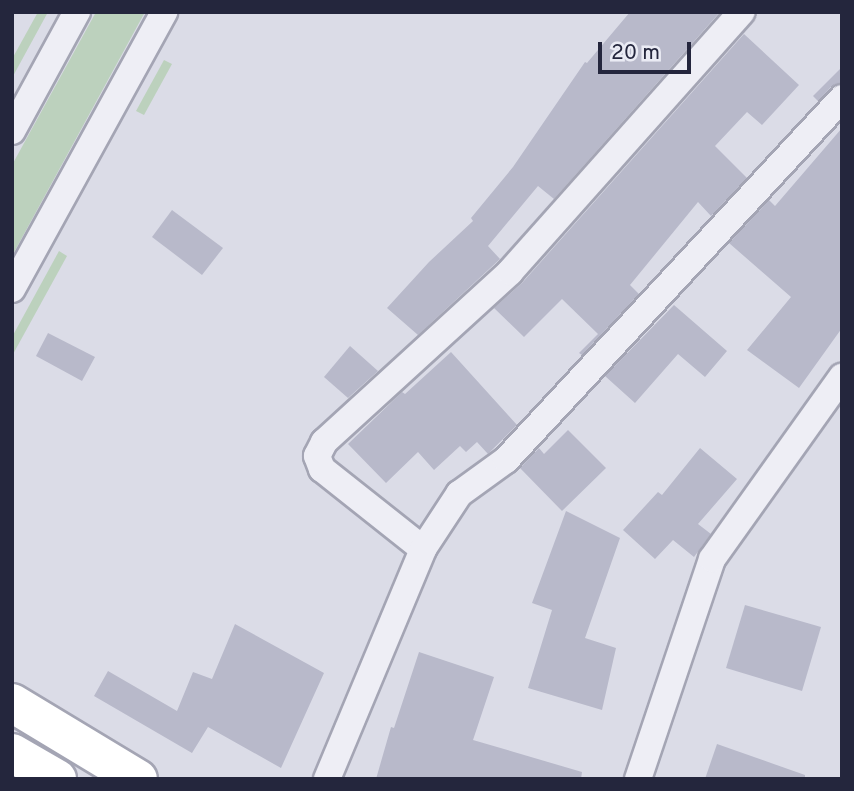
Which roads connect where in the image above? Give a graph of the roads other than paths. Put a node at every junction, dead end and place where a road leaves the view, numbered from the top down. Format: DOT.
graph roads {
  1 [pos="78,12"];
  2 [pos="164,12"];
  3 [pos="742,12"];
  4 [pos="842,98"];
  5 [pos="12,131"];
  6 [pos="12,289"];
  7 [pos="842,377"];
  8 [pos="423,549"];
  9 [pos="12,703"];
  10 [pos="138,779"];
  11 [pos="327,779"];
  12 [pos="638,779"];
  1 -- 5 [label="street"];
  2 -- 6 [label="street"];
  3 -- 8 [label="street"];
  4 -- 8 [label="street"];
  7 -- 12 [label="street"];
  8 -- 11 [label="street"];
  9 -- 10 [label="street"];
}
